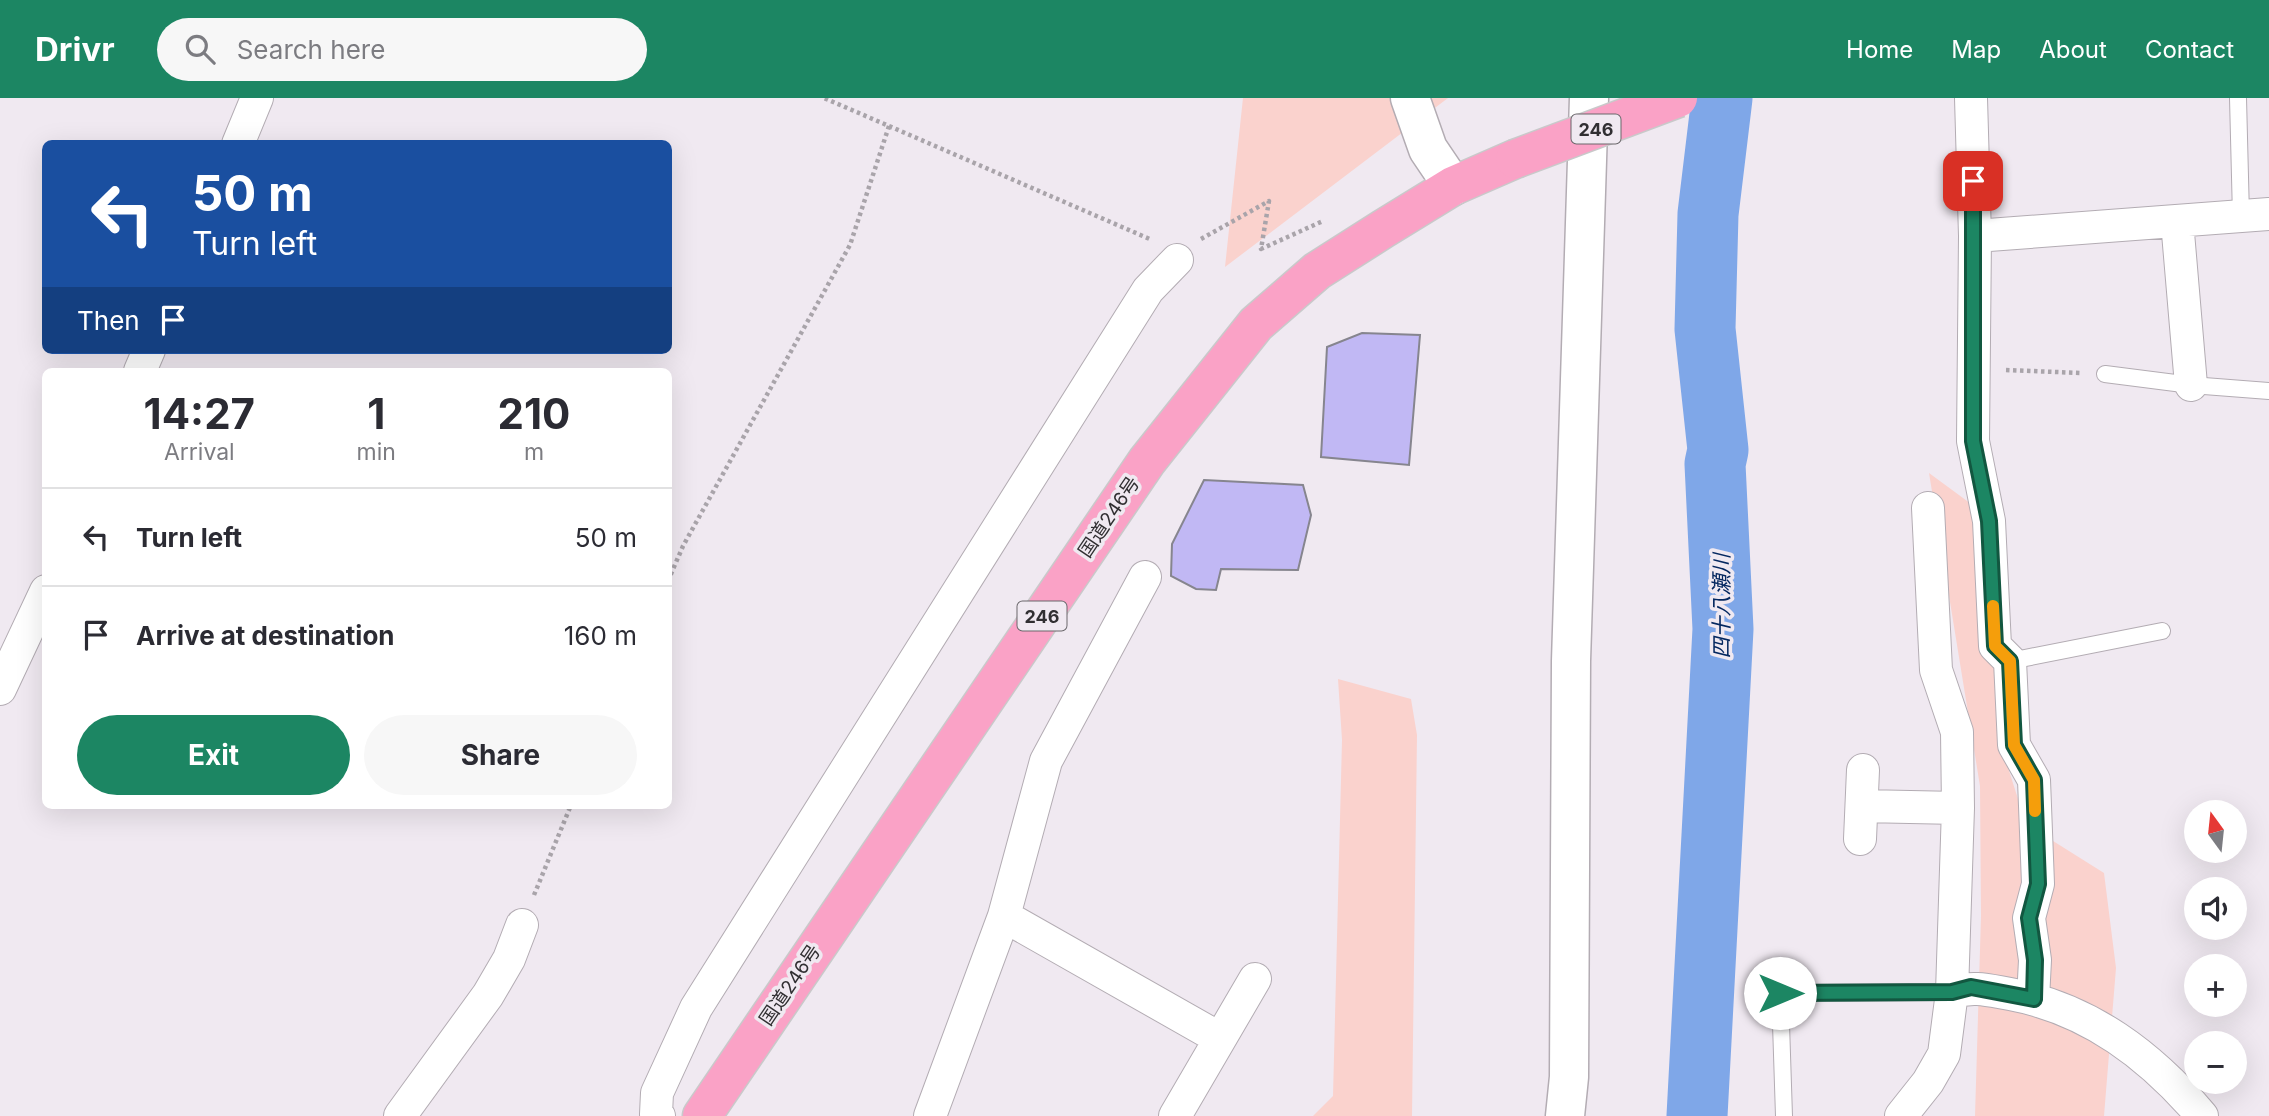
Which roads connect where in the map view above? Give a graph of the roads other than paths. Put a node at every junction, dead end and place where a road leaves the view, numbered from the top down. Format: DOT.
graph roads {
  1 [pos="257,98"];
  2 [pos="1410,98"];
  3 [pos="1589,98"];
  4 [pos="1678,98"];
  5 [pos="1971,98"];
  6 [pos="2238,98"];
  7 [pos="240,140"];
  8 [pos="1453,186"];
  9 [pos="2255,215"];
  10 [pos="2177,221"];
  11 [pos="1975,236"];
  12 [pos="1175,257"];
  13 [pos="2105,374"];
  14 [pos="2191,384"];
  15 [pos="2269,391"];
  16 [pos="1928,508"];
  17 [pos="1145,577"];
  18 [pos="42,600"];
  19 [pos="2162,631"];
  20 [pos="2010,661"];
  21 [pos="0,690"];
  22 [pos="1863,770"];
  23 [pos="1862,806"];
  24 [pos="1958,808"];
  25 [pos="1860,839"];
  26 [pos="1004,916"];
  27 [pos="522,925"];
  28 [pos="1255,979"];
  29 [pos="1952,992"];
  30 [pos="2034,999"];
  31 [pos="1219,1038"];
  32 [pos="400,1116"];
  33 [pos="659,1116"];
  34 [pos="702,1116"];
  35 [pos="930,1116"];
  36 [pos="1175,1116"];
  37 [pos="1566,1116"];
  38 [pos="1784,1116"];
  39 [pos="1900,1116"];
  40 [pos="2202,1116"];
  1 -- 7 [label="street"];
  2 -- 8 [label="street"];
  3 -- 37 [label="street"];
  4 -- 8 [label="highway, 国道246号 / 246, bridge"];
  5 -- 11 [label="street"];
  6 -- 9 [label="lane"];
  8 -- 34 [label="highway, 国道246号 / 246"];
  9 -- 10 [label="street"];
  10 -- 11 [label="street"];
  10 -- 14 [label="street"];
  11 -- 20 [label="street"];
  12 -- 33 [label="street"];
  13 -- 14 [label="lane"];
  14 -- 15 [label="lane"];
  16 -- 24 [label="street"];
  17 -- 26 [label="street"];
  18 -- 21 [label="street"];
  19 -- 20 [label="lane"];
  20 -- 30 [label="street"];
  22 -- 23 [label="street"];
  23 -- 24 [label="street"];
  23 -- 25 [label="street"];
  24 -- 29 [label="street"];
  26 -- 31 [label="street"];
  26 -- 35 [label="street"];
  27 -- 32 [label="street"];
  28 -- 31 [label="street"];
  29 -- 30 [label="street"];
  29 -- 38 [label="lane"];
  29 -- 39 [label="street"];
  30 -- 40 [label="street"];
  31 -- 36 [label="street"];
}
